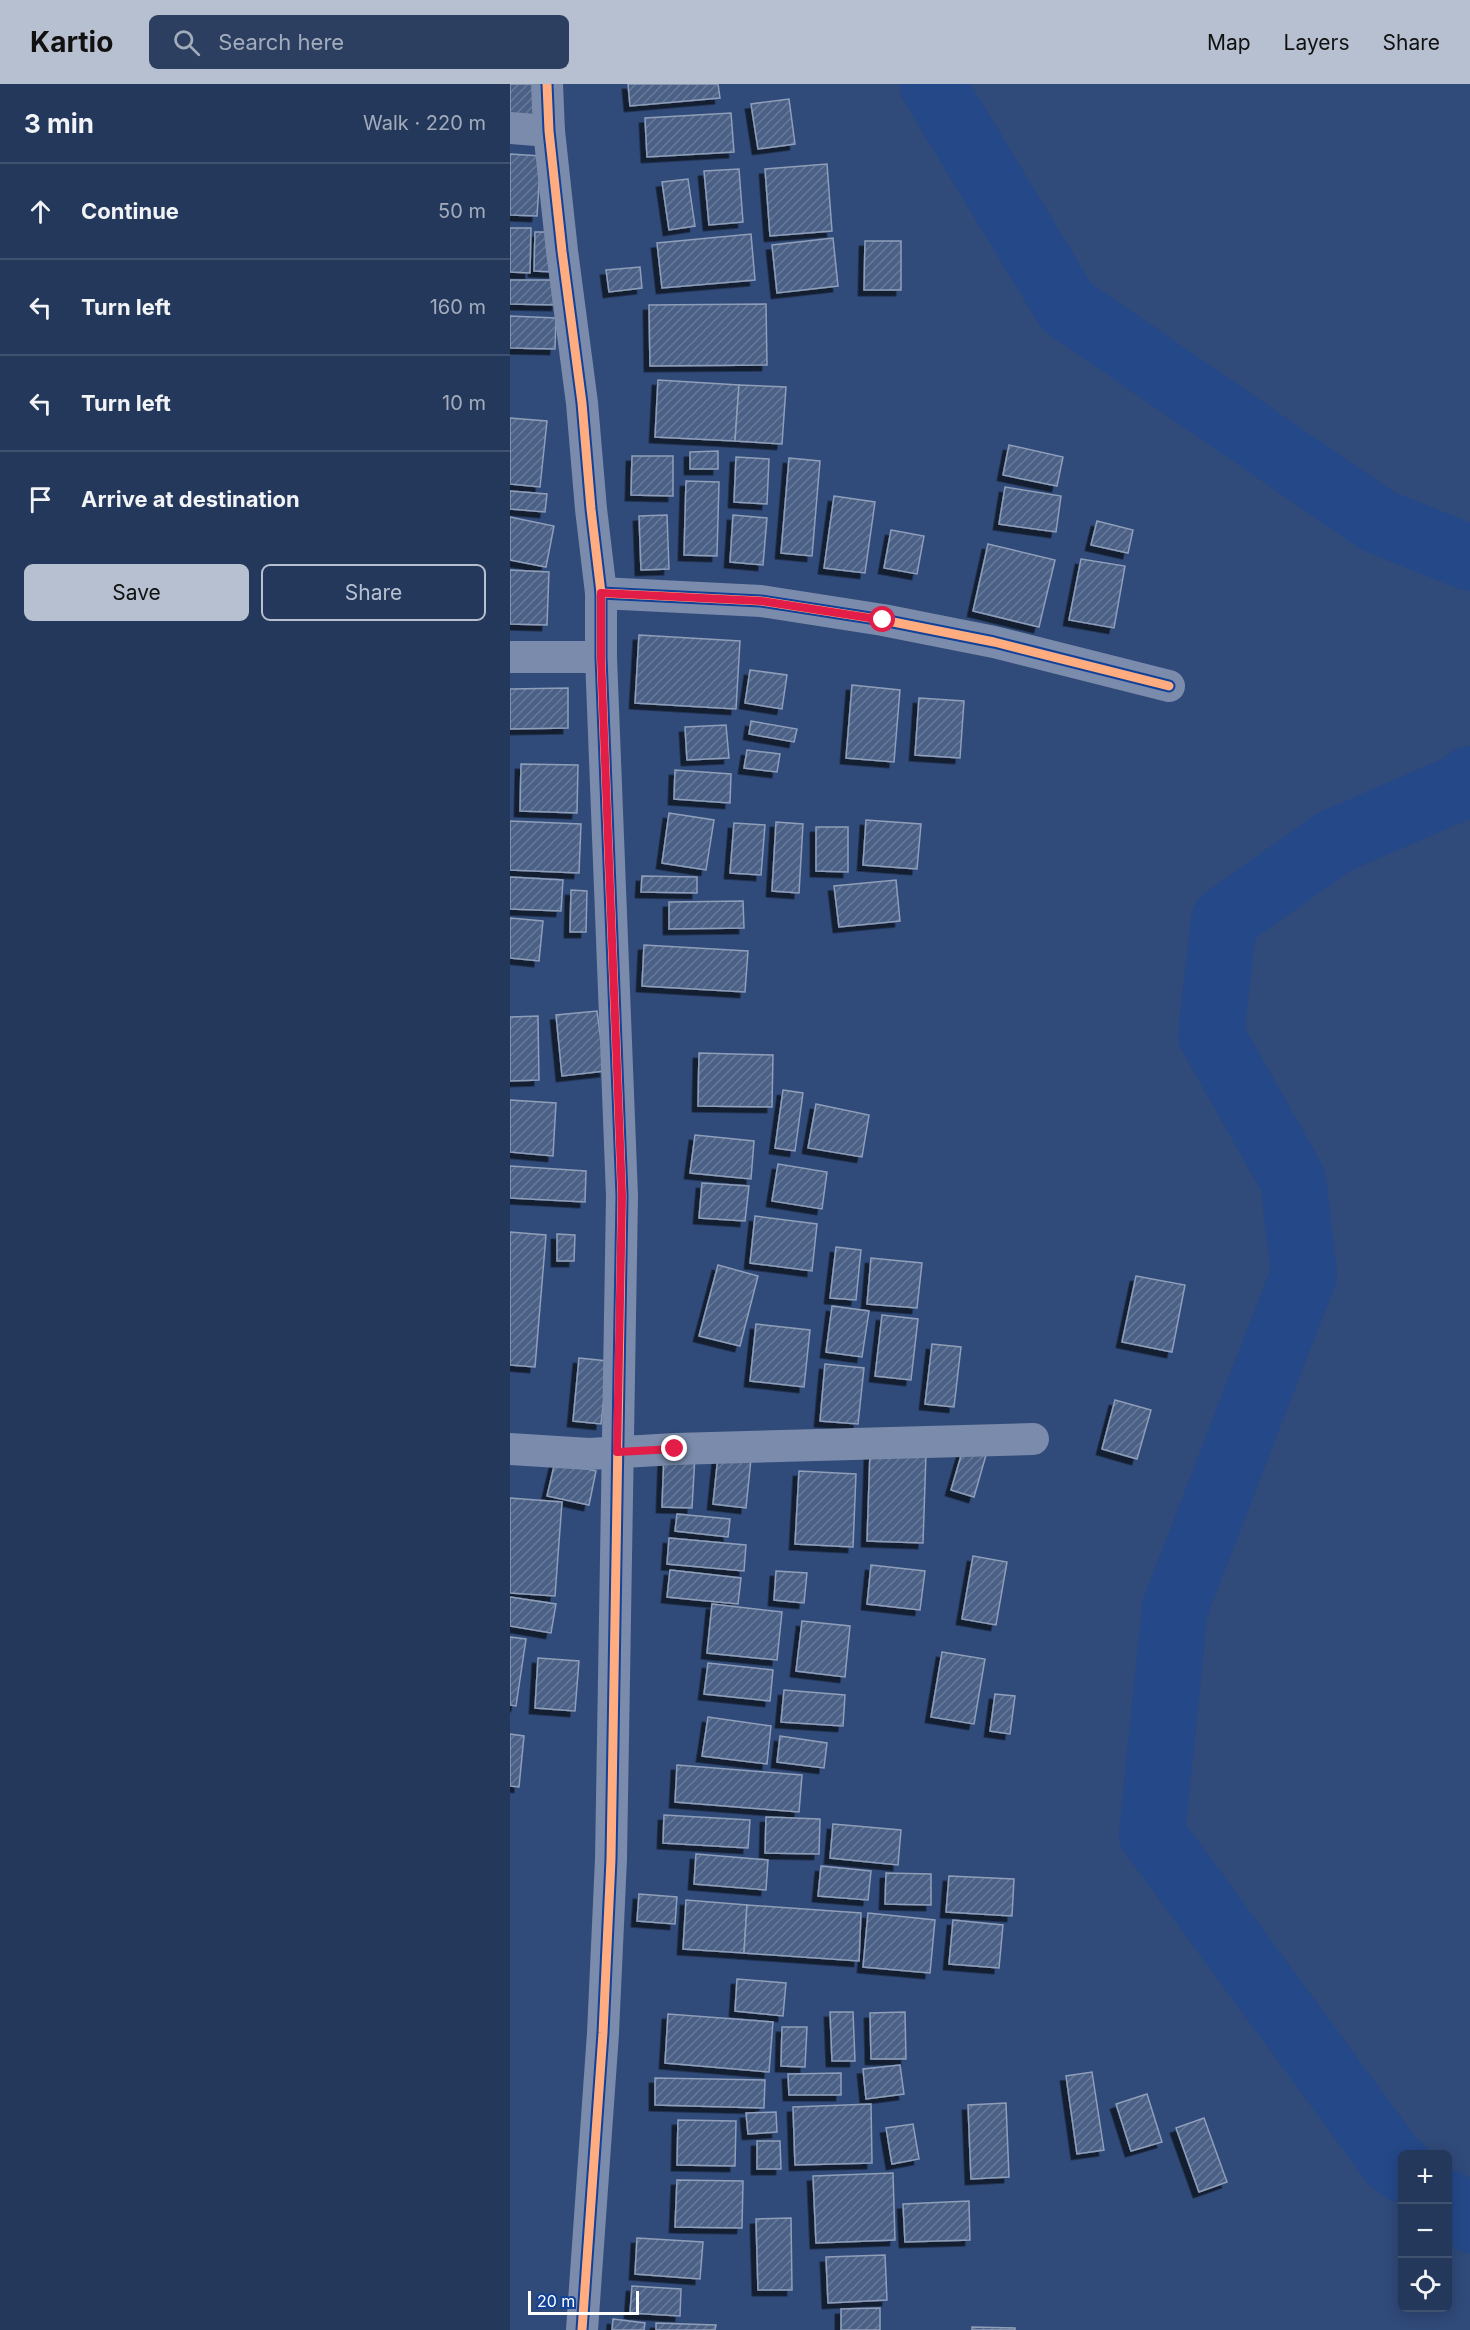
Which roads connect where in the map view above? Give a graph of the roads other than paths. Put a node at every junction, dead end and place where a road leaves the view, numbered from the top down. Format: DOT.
graph roads {
  1 [pos="547,84"];
  2 [pos="510,128"];
  3 [pos="549,131"];
  4 [pos="601,593"];
  5 [pos="510,657"];
  6 [pos="601,657"];
  7 [pos="1169,686"];
  8 [pos="1033,1439"];
  9 [pos="510,1449"];
  10 [pos="617,1452"];
  11 [pos="582,2330"];
  1 -- 3 [label="street"];
  2 -- 3 [label="street"];
  3 -- 4 [label="street"];
  4 -- 6 [label="street"];
  4 -- 7 [label="street"];
  5 -- 6 [label="street"];
  6 -- 10 [label="street"];
  8 -- 10 [label="street"];
  9 -- 10 [label="street"];
  10 -- 11 [label="street"];
}
